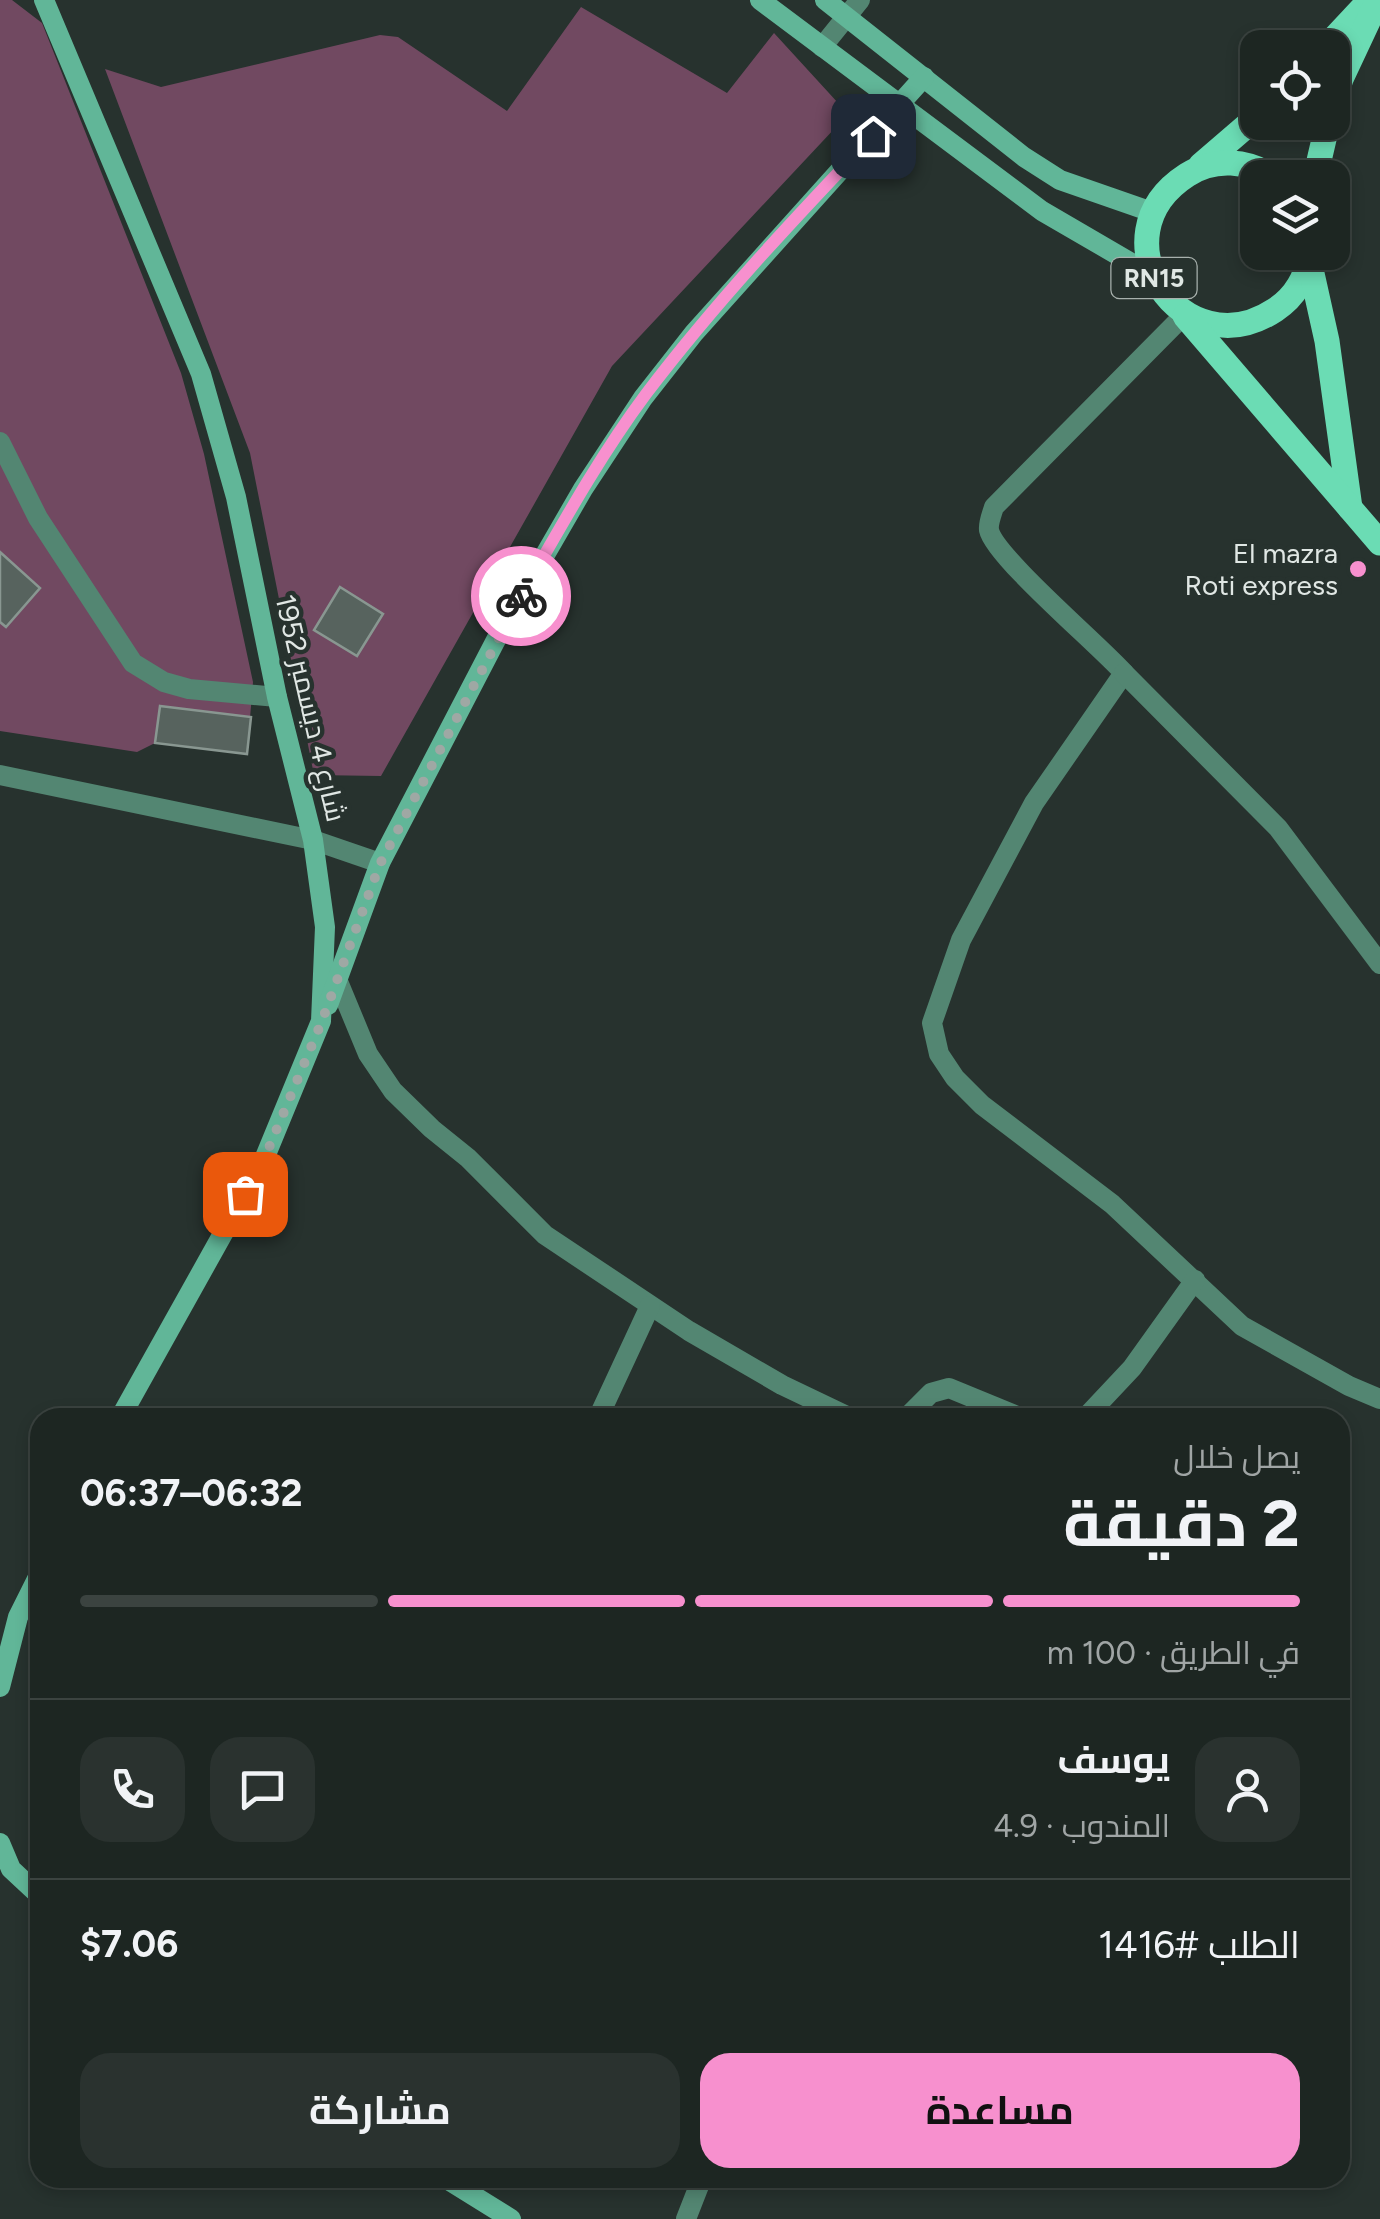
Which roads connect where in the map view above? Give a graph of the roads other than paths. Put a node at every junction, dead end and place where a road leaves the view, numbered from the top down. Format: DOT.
graph roads {
  1 [pos="44,0"];
  2 [pos="760,0"];
  3 [pos="825,0"];
  4 [pos="1374,0"];
  5 [pos="853,8"];
  6 [pos="1343,30"];
  7 [pos="822,47"];
  8 [pos="1350,57"];
  9 [pos="924,77"];
  10 [pos="899,107"];
  11 [pos="1240,131"];
  12 [pos="1240,164"];
  13 [pos="1197,168"];
  14 [pos="1152,212"];
  15 [pos="1306,270"];
  16 [pos="1313,270"];
  17 [pos="1152,275"];
  18 [pos="1177,309"];
  19 [pos="0,442"];
  20 [pos="1350,508"];
  21 [pos="1380,543"];
  22 [pos="1124,672"];
  23 [pos="276,697"];
  24 [pos="0,775"];
  25 [pos="313,840"];
  26 [pos="380,864"];
  27 [pos="1380,964"];
  28 [pos="338,980"];
  29 [pos="322,1021"];
  30 [pos="1195,1280"];
  31 [pos="650,1306"];
  32 [pos="1380,1399"];
  33 [pos="126,1408"];
  34 [pos="603,1408"];
  35 [pos="830,1408"];
  36 [pos="916,1408"];
  37 [pos="998,1408"];
  38 [pos="1094,1408"];
  39 [pos="30,1586"];
  40 [pos="9,1613"];
  41 [pos="0,1687"];
  42 [pos="0,1843"];
  43 [pos="30,1886"];
  44 [pos="460,2188"];
  45 [pos="698,2188"];
  46 [pos="511,2219"];
  47 [pos="686,2219"];
  1 -- 23 [label="street, شارع 4 ديسمبر 1952"];
  2 -- 7 [label="street"];
  3 -- 5 [label="street"];
  4 -- 6 [label="main road"];
  4 -- 8 [label="main road"];
  5 -- 7 [label="street"];
  5 -- 9 [label="street"];
  7 -- 10 [label="street"];
  9 -- 10 [label="street"];
  9 -- 14 [label="street"];
  10 -- 17 [label="street"];
  10 -- 26 [label="street"];
  11 -- 13 [label="main road"];
  12 -- 13 [label="main road"];
  13 -- 14 [label="main road"];
  14 -- 17 [label="main road, RN15"];
  15 -- 18 [label="main road, RN15"];
  16 -- 20 [label="main road, RN15"];
  17 -- 18 [label="main road, RN15"];
  18 -- 20 [label="main road, RN15"];
  18 -- 22 [label="street"];
  19 -- 23 [label="street"];
  20 -- 21 [label="main road, RN15"];
  22 -- 27 [label="street"];
  22 -- 30 [label="street"];
  23 -- 25 [label="street, شارع 4 ديسمبر 1952"];
  24 -- 25 [label="street"];
  25 -- 26 [label="street"];
  25 -- 29 [label="street, شارع 4 ديسمبر 1952"];
  26 -- 28 [label="street"];
  28 -- 29 [label="street"];
  28 -- 31 [label="street"];
  29 -- 33 [label="street, شارع 4 ديسمبر 1952"];
  30 -- 32 [label="street"];
  30 -- 38 [label="street"];
  31 -- 34 [label="street"];
  31 -- 35 [label="street"];
  36 -- 37 [label="street"];
  39 -- 40 [label="street"];
  40 -- 41 [label="street"];
  42 -- 43 [label="street"];
  44 -- 46 [label="street"];
  45 -- 47 [label="street"];
}
